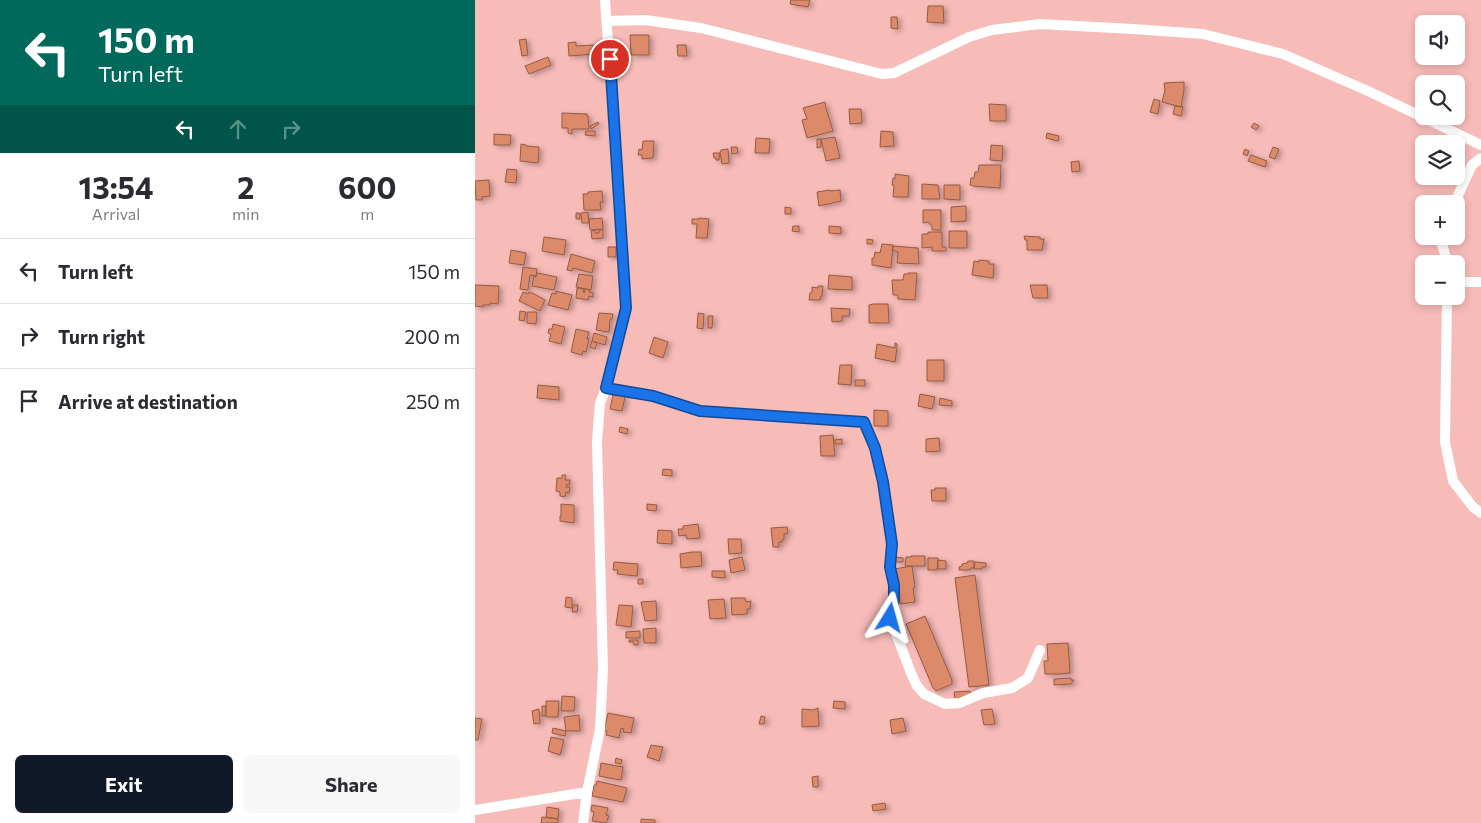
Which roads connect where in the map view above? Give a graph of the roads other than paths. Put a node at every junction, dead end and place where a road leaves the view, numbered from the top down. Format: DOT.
graph roads {
  1 [pos="605,0"];
  2 [pos="607,21"];
  3 [pos="1481,145"];
  4 [pos="1481,158"];
  5 [pos="1458,195"];
  6 [pos="1465,282"];
  7 [pos="1481,282"];
  8 [pos="1447,305"];
  9 [pos="606,388"];
  10 [pos="1481,513"];
  11 [pos="1040,650"];
  12 [pos="587,792"];
  13 [pos="475,810"];
  14 [pos="583,823"];
  1 -- 2 [label="street"];
  2 -- 3 [label="street"];
  2 -- 9 [label="street"];
  4 -- 5 [label="street"];
  6 -- 7 [label="street"];
  8 -- 10 [label="street"];
  9 -- 11 [label="street"];
  9 -- 12 [label="street"];
  12 -- 13 [label="street"];
  12 -- 14 [label="street"];
}
